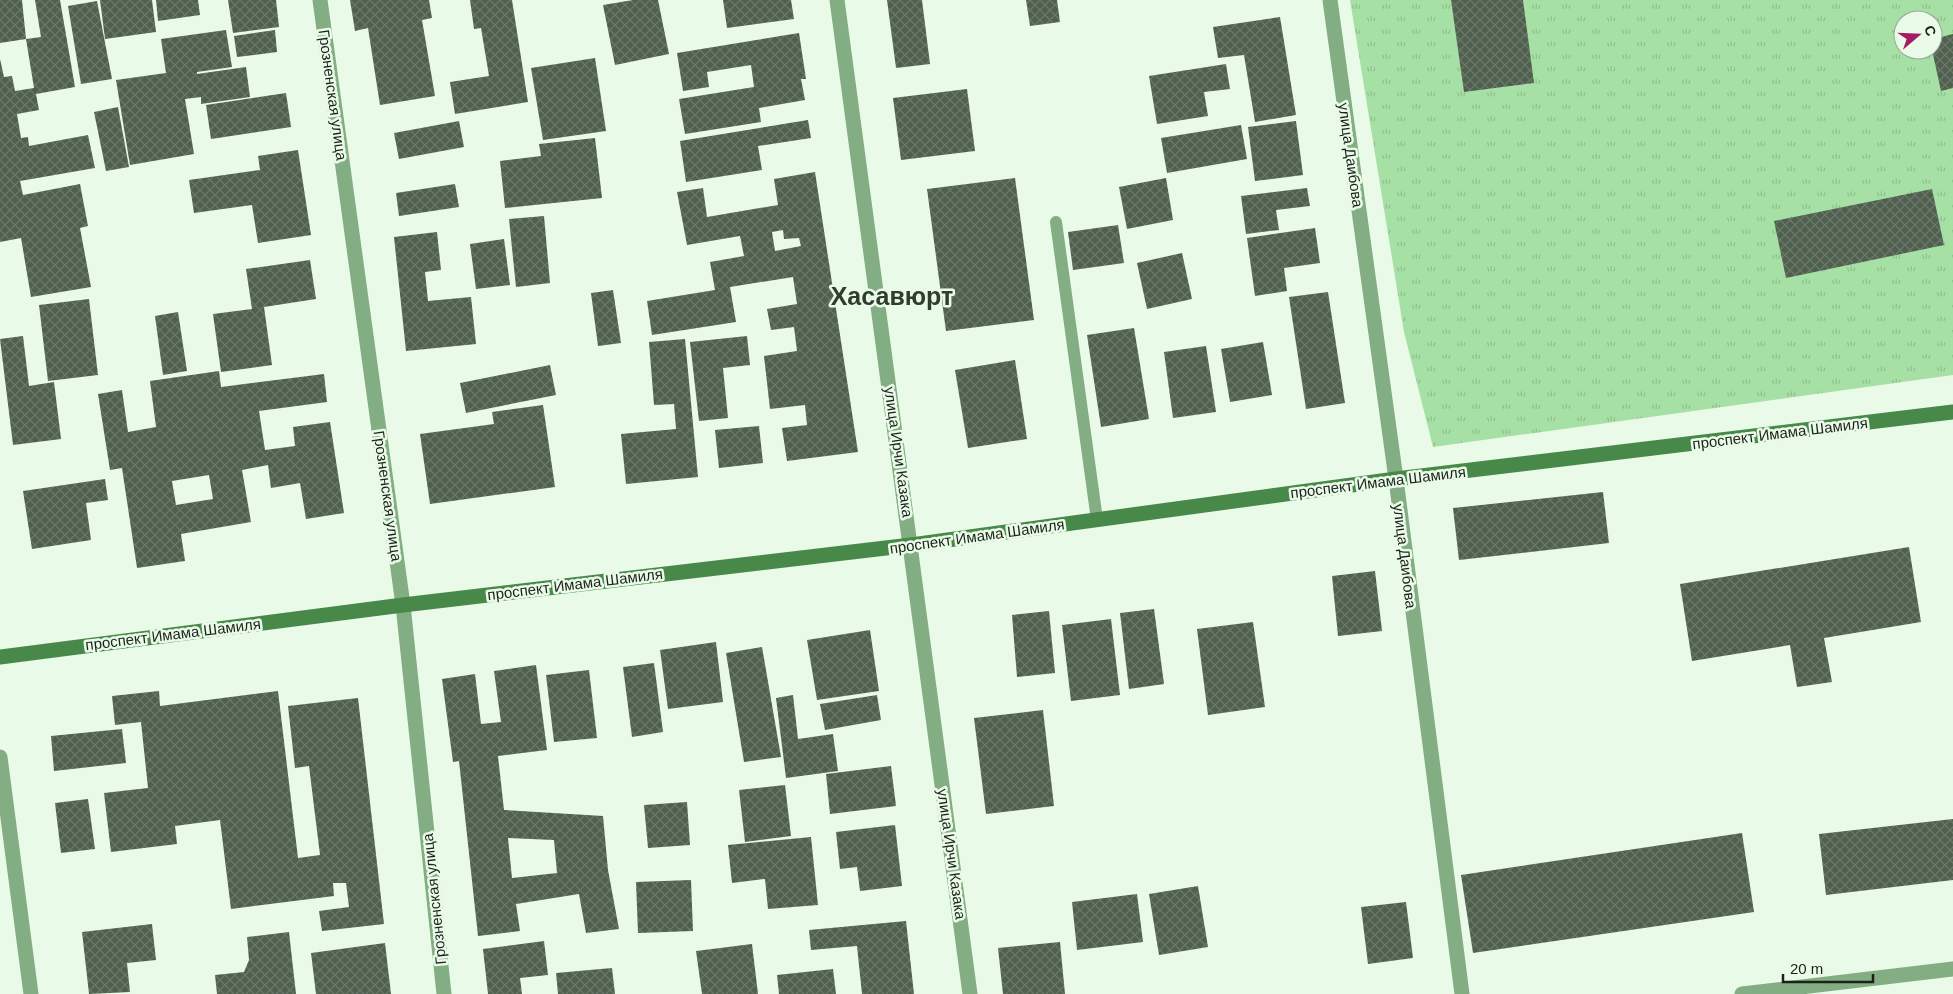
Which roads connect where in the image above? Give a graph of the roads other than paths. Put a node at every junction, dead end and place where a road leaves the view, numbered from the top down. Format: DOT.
graph roads {
  1 [pos="320,0"];
  2 [pos="837,0"];
  3 [pos="1330,0"];
  4 [pos="1056,222"];
  5 [pos="1953,412"];
  6 [pos="1396,479"];
  7 [pos="1097,520"];
  8 [pos="911,545"];
  9 [pos="403,605"];
  10 [pos="0,657"];
  11 [pos="0,757"];
  12 [pos="1953,969"];
  13 [pos="31,994"];
  14 [pos="444,994"];
  15 [pos="970,994"];
  16 [pos="1462,994"];
  17 [pos="1742,994"];
  1 -- 9 [label="street, Грозненская улица"];
  2 -- 8 [label="street, улица Ирчи Казака"];
  3 -- 6 [label="street, улица Даибова"];
  4 -- 7 [label="lane"];
  5 -- 6 [label="main road, проспект Имама Шамиля"];
  6 -- 7 [label="main road, проспект Имама Шамиля"];
  6 -- 16 [label="street, улица Даибова"];
  7 -- 8 [label="main road, проспект Имама Шамиля"];
  8 -- 9 [label="main road, проспект Имама Шамиля"];
  8 -- 15 [label="street, улица Ирчи Казака"];
  9 -- 10 [label="main road, проспект Имама Шамиля"];
  9 -- 14 [label="street, Грозненская улица"];
  11 -- 13 [label="street"];
  12 -- 17 [label="street"];
}
